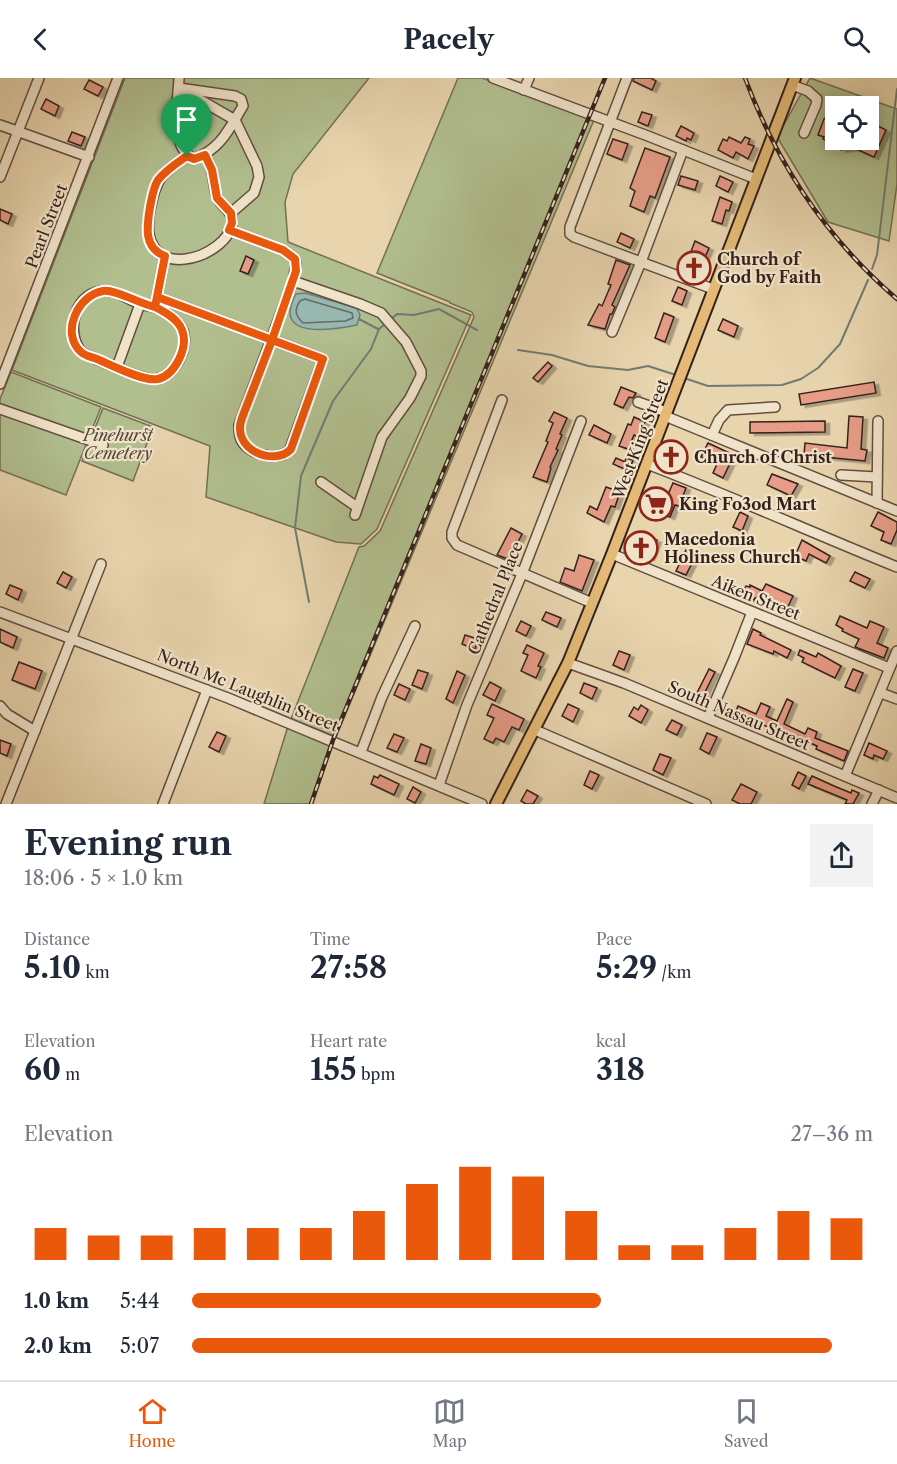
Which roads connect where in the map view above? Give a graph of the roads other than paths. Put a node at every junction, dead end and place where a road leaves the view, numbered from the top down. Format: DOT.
graph roads {
  1 [pos="39,78"];
  2 [pos="118,78"];
  3 [pos="493,78"];
  4 [pos="529,78"];
  5 [pos="627,78"];
  6 [pos="793,81"];
  7 [pos="179,83"];
  8 [pos="524,90"];
  9 [pos="235,120"];
  10 [pos="609,121"];
  11 [pos="0,125"];
  12 [pos="18,132"];
  13 [pos="804,133"];
  14 [pos="683,150"];
  15 [pos="205,155"];
  16 [pos="187,156"];
  17 [pos="89,157"];
  18 [pos="0,177"];
  19 [pos="756,179"];
  20 [pos="231,213"];
  21 [pos="229,230"];
  22 [pos="165,256"];
  23 [pos="641,262"];
  24 [pos="293,281"];
  25 [pos="713,289"];
  26 [pos="157,297"];
  27 [pos="140,304"];
  28 [pos="155,307"];
  29 [pos="612,332"];
  30 [pos="272,340"];
  31 [pos="3,366"];
  32 [pos="117,367"];
  33 [pos="0,384"];
  34 [pos="502,400"];
  35 [pos="638,402"];
  36 [pos="775,407"];
  37 [pos="0,409"];
  38 [pos="665,414"];
  39 [pos="580,421"];
  40 [pos="878,421"];
  41 [pos="712,435"];
  42 [pos="103,445"];
  43 [pos="647,464"];
  44 [pos="841,475"];
  45 [pos="877,477"];
  46 [pos="321,482"];
  47 [pos="877,503"];
  48 [pos="897,511"];
  49 [pos="612,554"];
  50 [pos="101,564"];
  51 [pos="897,567"];
  52 [pos="522,574"];
  53 [pos="592,603"];
  54 [pos="0,612"];
  55 [pos="752,612"];
  56 [pos="416,626"];
  57 [pos="70,639"];
  58 [pos="897,651"];
  59 [pos="568,663"];
  60 [pos="889,668"];
  61 [pos="207,690"];
  62 [pos="881,693"];
  63 [pos="897,699"];
  64 [pos="0,706"];
  65 [pos="708,718"];
  66 [pos="535,730"];
  67 [pos="34,731"];
  68 [pos="361,752"];
  69 [pos="845,776"];
  70 [pos="439,785"];
  71 [pos="879,790"];
  72 [pos="897,798"];
  73 [pos="6,804"];
  74 [pos="163,804"];
  75 [pos="482,804"];
  76 [pos="496,804"];
  77 [pos="706,804"];
  78 [pos="872,804"];
  1 -- 12 [label="street"];
  2 -- 17 [label="street, Pearl Street"];
  3 -- 8 [label="street"];
  4 -- 8 [label="street"];
  5 -- 10 [label="street"];
  6 -- 13 [label="street"];
  6 -- 19 [label="main road, West King Street"];
  7 -- 9 [label="street"];
  7 -- 9 [label="street"];
  7 -- 16 [label="street"];
  8 -- 10 [label="street"];
  9 -- 15 [label="street"];
  9 -- 20 [label="street"];
  10 -- 14 [label="street"];
  10 -- 23 [label="street"];
  11 -- 12 [label="street"];
  12 -- 17 [label="street"];
  12 -- 18 [label="street"];
  14 -- 19 [label="street"];
  14 -- 23 [label="street"];
  15 -- 16 [label="street"];
  15 -- 20 [label="street"];
  16 -- 22 [label="street"];
  17 -- 31 [label="street, Pearl Street"];
  19 -- 25 [label="main road, West King Street"];
  20 -- 21 [label="street"];
  21 -- 22 [label="street"];
  21 -- 24 [label="street"];
  22 -- 26 [label="street"];
  23 -- 25 [label="street"];
  23 -- 29 [label="street"];
  24 -- 30 [label="street"];
  24 -- 46 [label="street"];
  25 -- 38 [label="main road, West King Street"];
  26 -- 28 [label="street"];
  26 -- 30 [label="street"];
  27 -- 28 [label="street"];
  27 -- 32 [label="street"];
  27 -- 32 [label="street"];
  28 -- 32 [label="street"];
  30 -- 30 [label="street"];
  31 -- 33 [label="street, Pearl Street"];
  34 -- 52 [label="street"];
  35 -- 38 [label="street"];
  36 -- 41 [label="street"];
  37 -- 42 [label="street"];
  38 -- 41 [label="street"];
  38 -- 43 [label="main road, West King Street"];
  39 -- 52 [label="street, Cathedral Place"];
  40 -- 45 [label="street"];
  41 -- 47 [label="street"];
  43 -- 49 [label="main road, West King Street"];
  43 -- 51 [label="street"];
  44 -- 45 [label="street"];
  45 -- 47 [label="street"];
  47 -- 48 [label="street"];
  49 -- 53 [label="main road, West King Street"];
  49 -- 55 [label="street, Aiken Street"];
  50 -- 57 [label="street"];
  52 -- 53 [label="street"];
  52 -- 70 [label="street, Cathedral Place"];
  53 -- 59 [label="main road, West King Street"];
  54 -- 57 [label="street, North Mc Laughlin Street"];
  55 -- 60 [label="street, Aiken Street"];
  55 -- 65 [label="street"];
  56 -- 68 [label="street"];
  57 -- 61 [label="street, North Mc Laughlin Street"];
  57 -- 67 [label="street"];
  58 -- 60 [label="street"];
  59 -- 65 [label="street, South Nassau Street"];
  59 -- 66 [label="main road, West King Street"];
  60 -- 62 [label="street"];
  61 -- 68 [label="street, North Mc Laughlin Street"];
  61 -- 74 [label="street"];
  62 -- 63 [label="street"];
  62 -- 69 [label="street"];
  64 -- 67 [label="street"];
  65 -- 69 [label="street, South Nassau Street"];
  66 -- 76 [label="main road, West King Street"];
  66 -- 77 [label="street"];
  67 -- 73 [label="street"];
  68 -- 70 [label="street, North Mc Laughlin Street"];
  69 -- 71 [label="street, South Nassau Street"];
  70 -- 75 [label="street, North Mc Laughlin Street"];
  71 -- 72 [label="street, South Nassau Street"];
  71 -- 78 [label="street"];
}
